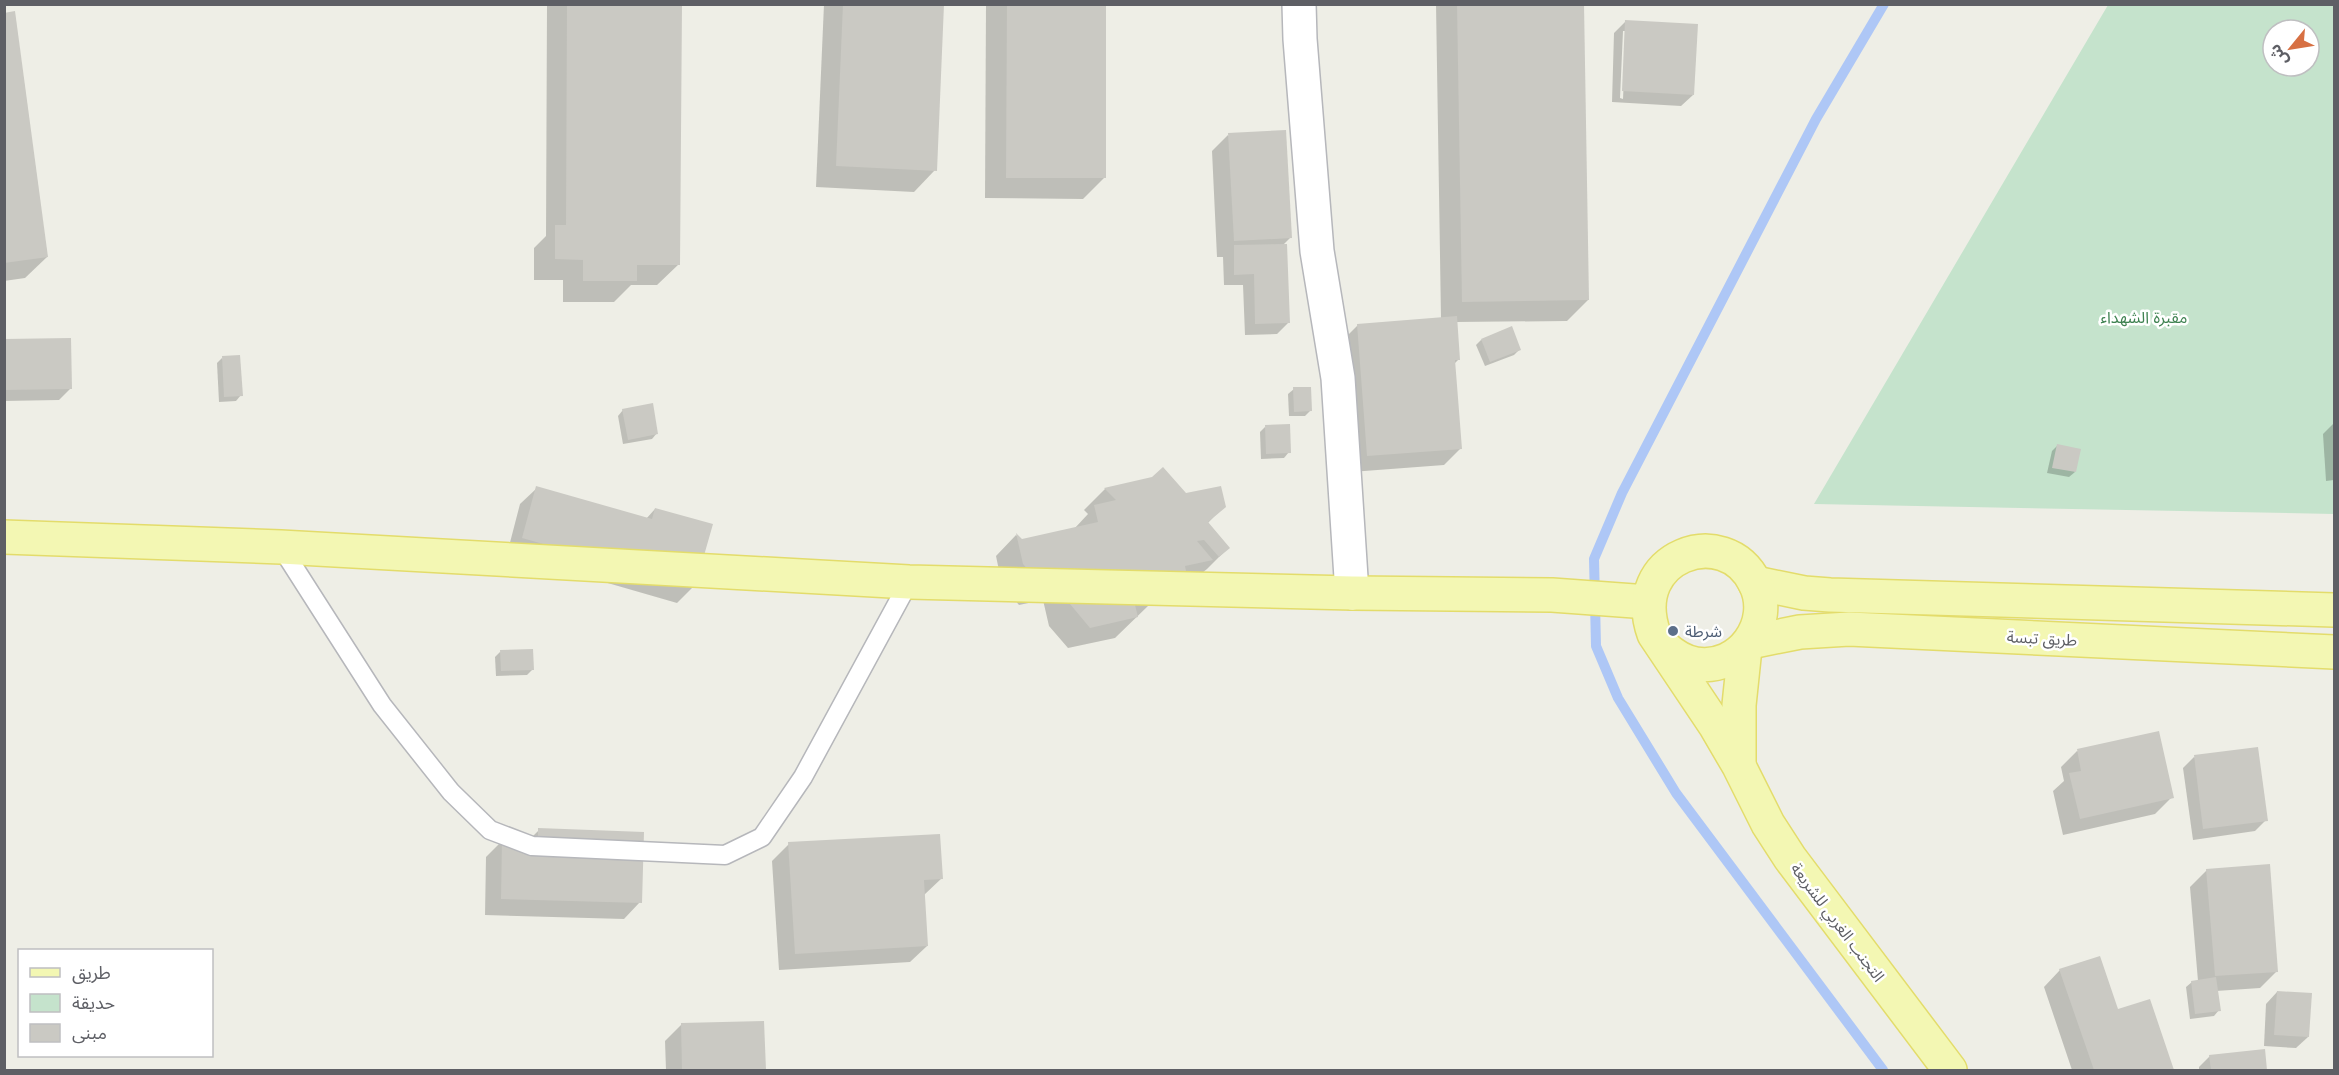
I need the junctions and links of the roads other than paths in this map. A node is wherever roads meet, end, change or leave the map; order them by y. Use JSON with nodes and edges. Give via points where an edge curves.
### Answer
{"nodes":[{"id":1,"x":1299,"y":4,"type":"edge"},
{"id":2,"x":4,"y":537,"type":"edge"},
{"id":3,"x":281,"y":547,"type":"junction"},
{"id":4,"x":909,"y":582,"type":"junction"},
{"id":5,"x":1755,"y":582,"type":"junction"},
{"id":6,"x":1353,"y":593,"type":"junction"},
{"id":7,"x":1648,"y":602,"type":"junction"},
{"id":8,"x":2334,"y":610,"type":"edge"},
{"id":9,"x":1748,"y":645,"type":"junction"},
{"id":10,"x":1664,"y":647,"type":"junction"},
{"id":11,"x":2334,"y":652,"type":"edge"},
{"id":12,"x":1739,"y":766,"type":"junction"},
{"id":13,"x":1950,"y":1071,"type":"edge"}],
"edges":[{"from":1,"to":6,"type":"street","via":[[1317,250],[1338,378]]},
{"from":2,"to":3,"type":"main road"},
{"from":3,"to":4,"type":"main road"},
{"from":3,"to":4,"type":"lane","via":[[382,705],[451,792],[490,830],[532,846],[725,855],[762,837],[803,777]]},
{"from":4,"to":6,"type":"main road"},
{"from":5,"to":7,"type":"main road","via":[[1743,566],[1725,555],[1704,551],[1684,554],[1666,565],[1654,582]]},
{"from":5,"to":8,"type":"main road","via":[[1830,595]]},
{"from":5,"to":9,"type":"main road","via":[[1761,603],[1759,624]]},
{"from":6,"to":7,"type":"main road","via":[[1552,596]]},
{"from":7,"to":10,"type":"main road","via":[[1651,626]]},
{"from":9,"to":10,"type":"main road","via":[[1731,659],[1713,664],[1695,664]]},
{"from":9,"to":11,"type":"main road","name":"طريق تبسة","via":[[1800,632],[1849,629]]},
{"from":9,"to":12,"type":"main road","name":"التجنب الغربي للشريعة","via":[[1738,724]]},
{"from":10,"to":12,"type":"main road","name":"التجنب الغربي للشريعة"},
{"from":12,"to":13,"type":"main road","name":"التجنب الغربي للشريعة","via":[[1790,858]]}]}
